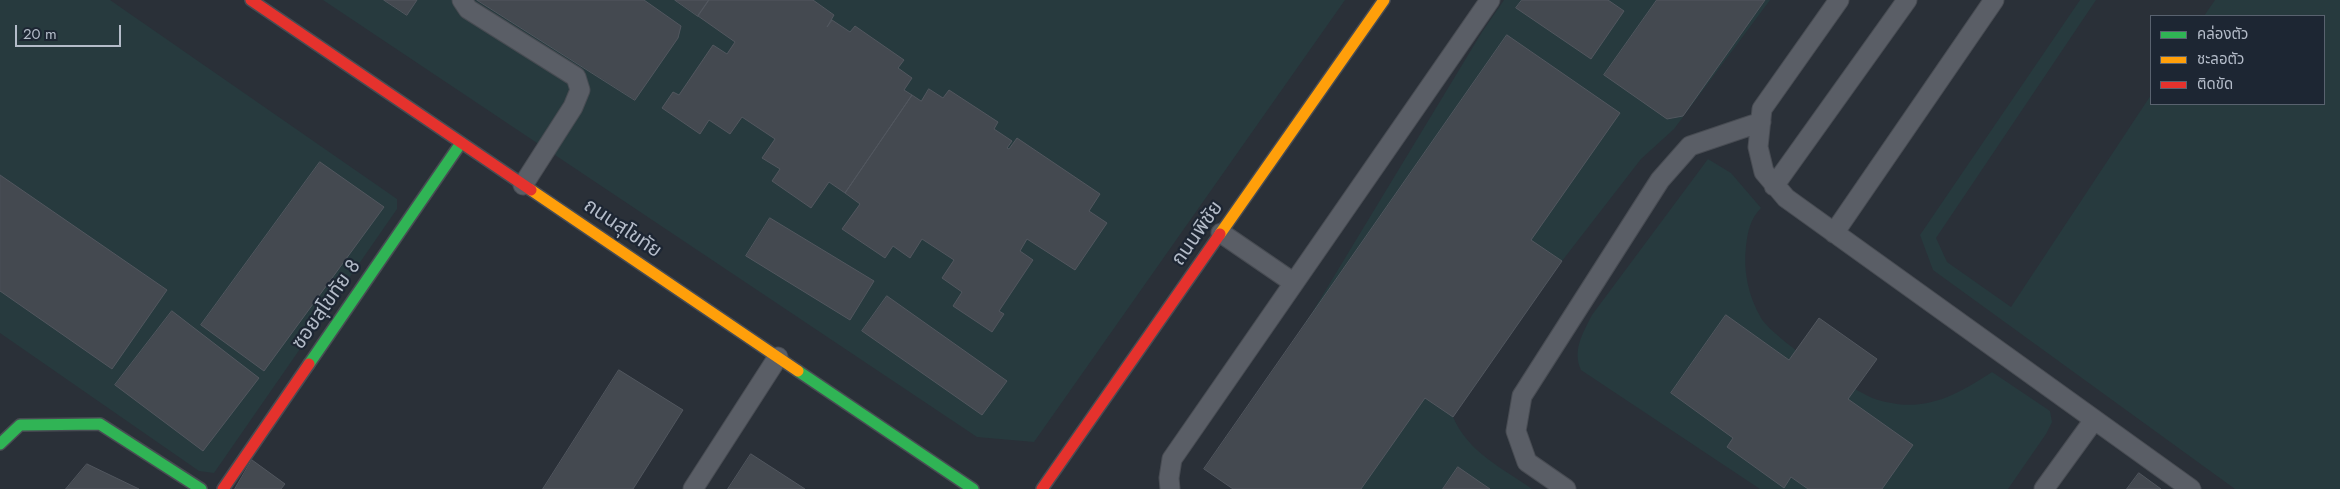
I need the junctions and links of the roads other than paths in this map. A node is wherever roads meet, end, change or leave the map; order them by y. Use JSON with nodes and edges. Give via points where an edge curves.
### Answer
{"nodes":[{"id":1,"x":251,"y":0,"type":"edge"},
{"id":2,"x":462,"y":0,"type":"edge"},
{"id":3,"x":1384,"y":0,"type":"edge"},
{"id":4,"x":1490,"y":0,"type":"edge"},
{"id":5,"x":1839,"y":0,"type":"edge"},
{"id":6,"x":1907,"y":0,"type":"edge"},
{"id":7,"x":1994,"y":0,"type":"edge"},
{"id":8,"x":1761,"y":122,"type":"junction"},
{"id":9,"x":462,"y":143,"type":"junction"},
{"id":10,"x":524,"y":185,"type":"junction"},
{"id":11,"x":1774,"y":186,"type":"junction"},
{"id":12,"x":1221,"y":233,"type":"junction"},
{"id":13,"x":1834,"y":233,"type":"junction"},
{"id":14,"x":1294,"y":283,"type":"junction"},
{"id":15,"x":778,"y":357,"type":"junction"},
{"id":16,"x":2094,"y":420,"type":"junction"},
{"id":17,"x":0,"y":444,"type":"edge"},
{"id":18,"x":201,"y":489,"type":"edge"},
{"id":19,"x":223,"y":489,"type":"edge"},
{"id":20,"x":693,"y":489,"type":"edge"},
{"id":21,"x":973,"y":489,"type":"edge"},
{"id":22,"x":1042,"y":489,"type":"edge"},
{"id":23,"x":1170,"y":489,"type":"edge"},
{"id":24,"x":1566,"y":489,"type":"edge"},
{"id":25,"x":2044,"y":489,"type":"edge"},
{"id":26,"x":2191,"y":489,"type":"edge"}],
"edges":[{"from":1,"to":9,"type":"street","name":"ถนนสุโขทัย"},
{"from":2,"to":10,"type":"lane","via":[[468,9],[576,77],[580,90],[573,107]]},
{"from":3,"to":12,"type":"street","name":"ถนนพิชัย"},
{"from":4,"to":14,"type":"lane"},
{"from":5,"to":8,"type":"lane","via":[[1762,108]]},
{"from":6,"to":11,"type":"lane"},
{"from":7,"to":13,"type":"lane"},
{"from":8,"to":11,"type":"lane","via":[[1758,147],[1764,172]]},
{"from":8,"to":24,"type":"lane","via":[[1690,146],[1660,180],[1522,396],[1516,431],[1527,462]]},
{"from":9,"to":10,"type":"street","name":"ถนนสุโขทัย"},
{"from":9,"to":19,"type":"street","name":"ซอยสุโขทัย 8"},
{"from":10,"to":15,"type":"street","name":"ถนนสุโขทัย"},
{"from":11,"to":13,"type":"lane","via":[[1780,194]]},
{"from":12,"to":14,"type":"lane"},
{"from":12,"to":22,"type":"street","name":"ถนนพิชัย"},
{"from":13,"to":16,"type":"lane"},
{"from":14,"to":23,"type":"lane","via":[[1172,459]]},
{"from":15,"to":20,"type":"lane"},
{"from":15,"to":21,"type":"street","name":"ถนนสุโขทัย"},
{"from":16,"to":25,"type":"lane"},
{"from":16,"to":26,"type":"lane"},
{"from":17,"to":18,"type":"street","via":[[20,425],[100,424]]}]}
